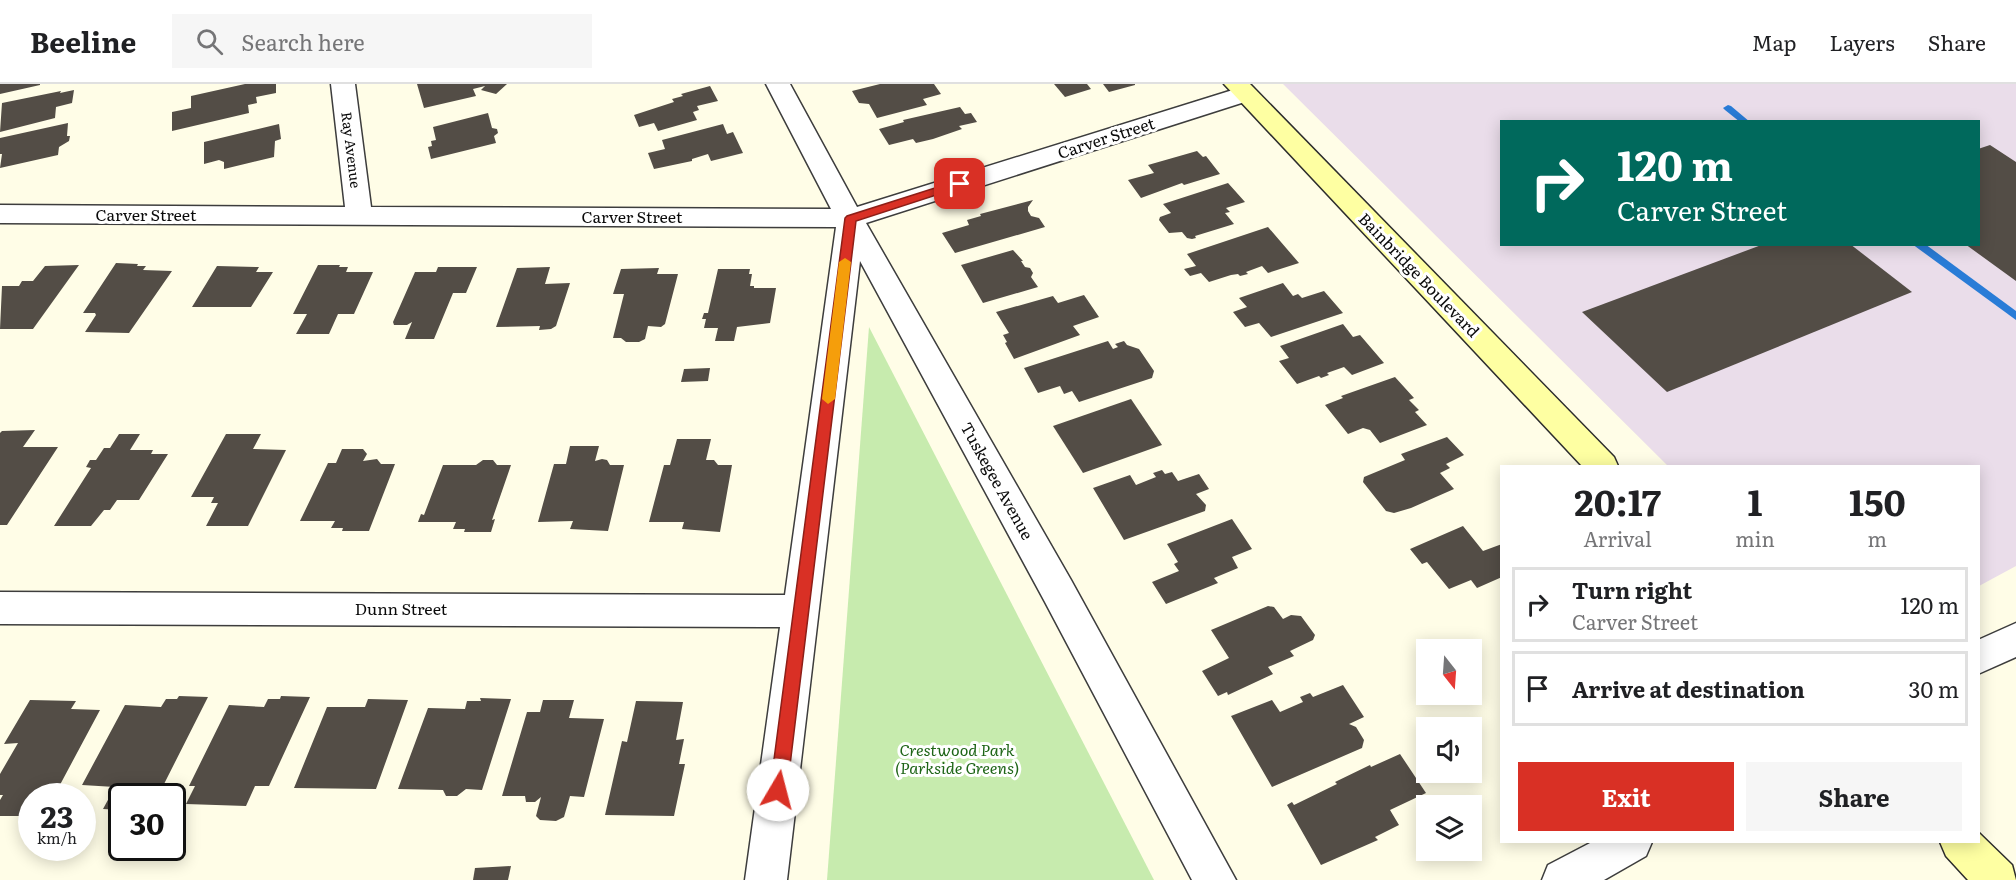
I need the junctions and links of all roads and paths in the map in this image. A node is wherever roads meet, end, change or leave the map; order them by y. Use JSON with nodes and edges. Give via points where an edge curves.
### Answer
{"nodes":[{"id":1,"x":343,"y":84,"type":"edge"},
{"id":2,"x":778,"y":84,"type":"edge"},
{"id":3,"x":1241,"y":89,"type":"edge"},
{"id":4,"x":0,"y":214,"type":"edge"},
{"id":5,"x":359,"y":215,"type":"junction"},
{"id":6,"x":851,"y":218,"type":"junction"},
{"id":7,"x":1601,"y":465,"type":"edge"},
{"id":8,"x":0,"y":608,"type":"edge"},
{"id":9,"x":802,"y":611,"type":"junction"},
{"id":10,"x":2016,"y":639,"type":"edge"},
{"id":11,"x":1980,"y":657,"type":"edge"},
{"id":12,"x":1630,"y":843,"type":"edge"},
{"id":13,"x":1961,"y":843,"type":"edge"},
{"id":14,"x":766,"y":880,"type":"edge"},
{"id":15,"x":1215,"y":880,"type":"edge"},
{"id":16,"x":1563,"y":880,"type":"edge"},
{"id":17,"x":1997,"y":880,"type":"edge"}],
"edges":[{"from":1,"to":5,"type":"street","name":"Ray Avenue"},
{"from":2,"to":6,"type":"street","name":"Tuskegee Avenue"},
{"from":3,"to":6,"type":"street","name":"Carver Street"},
{"from":3,"to":7,"type":"main road","name":"Bainbridge Boulevard"},
{"from":4,"to":5,"type":"street","name":"Carver Street"},
{"from":5,"to":6,"type":"street","name":"Carver Street"},
{"from":6,"to":9,"type":"street"},
{"from":6,"to":15,"type":"street","name":"Tuskegee Avenue"},
{"from":8,"to":9,"type":"street","name":"Dunn Street"},
{"from":9,"to":14,"type":"street"},
{"from":10,"to":11,"type":"street"},
{"from":12,"to":16,"type":"street"},
{"from":13,"to":17,"type":"main road"}]}
